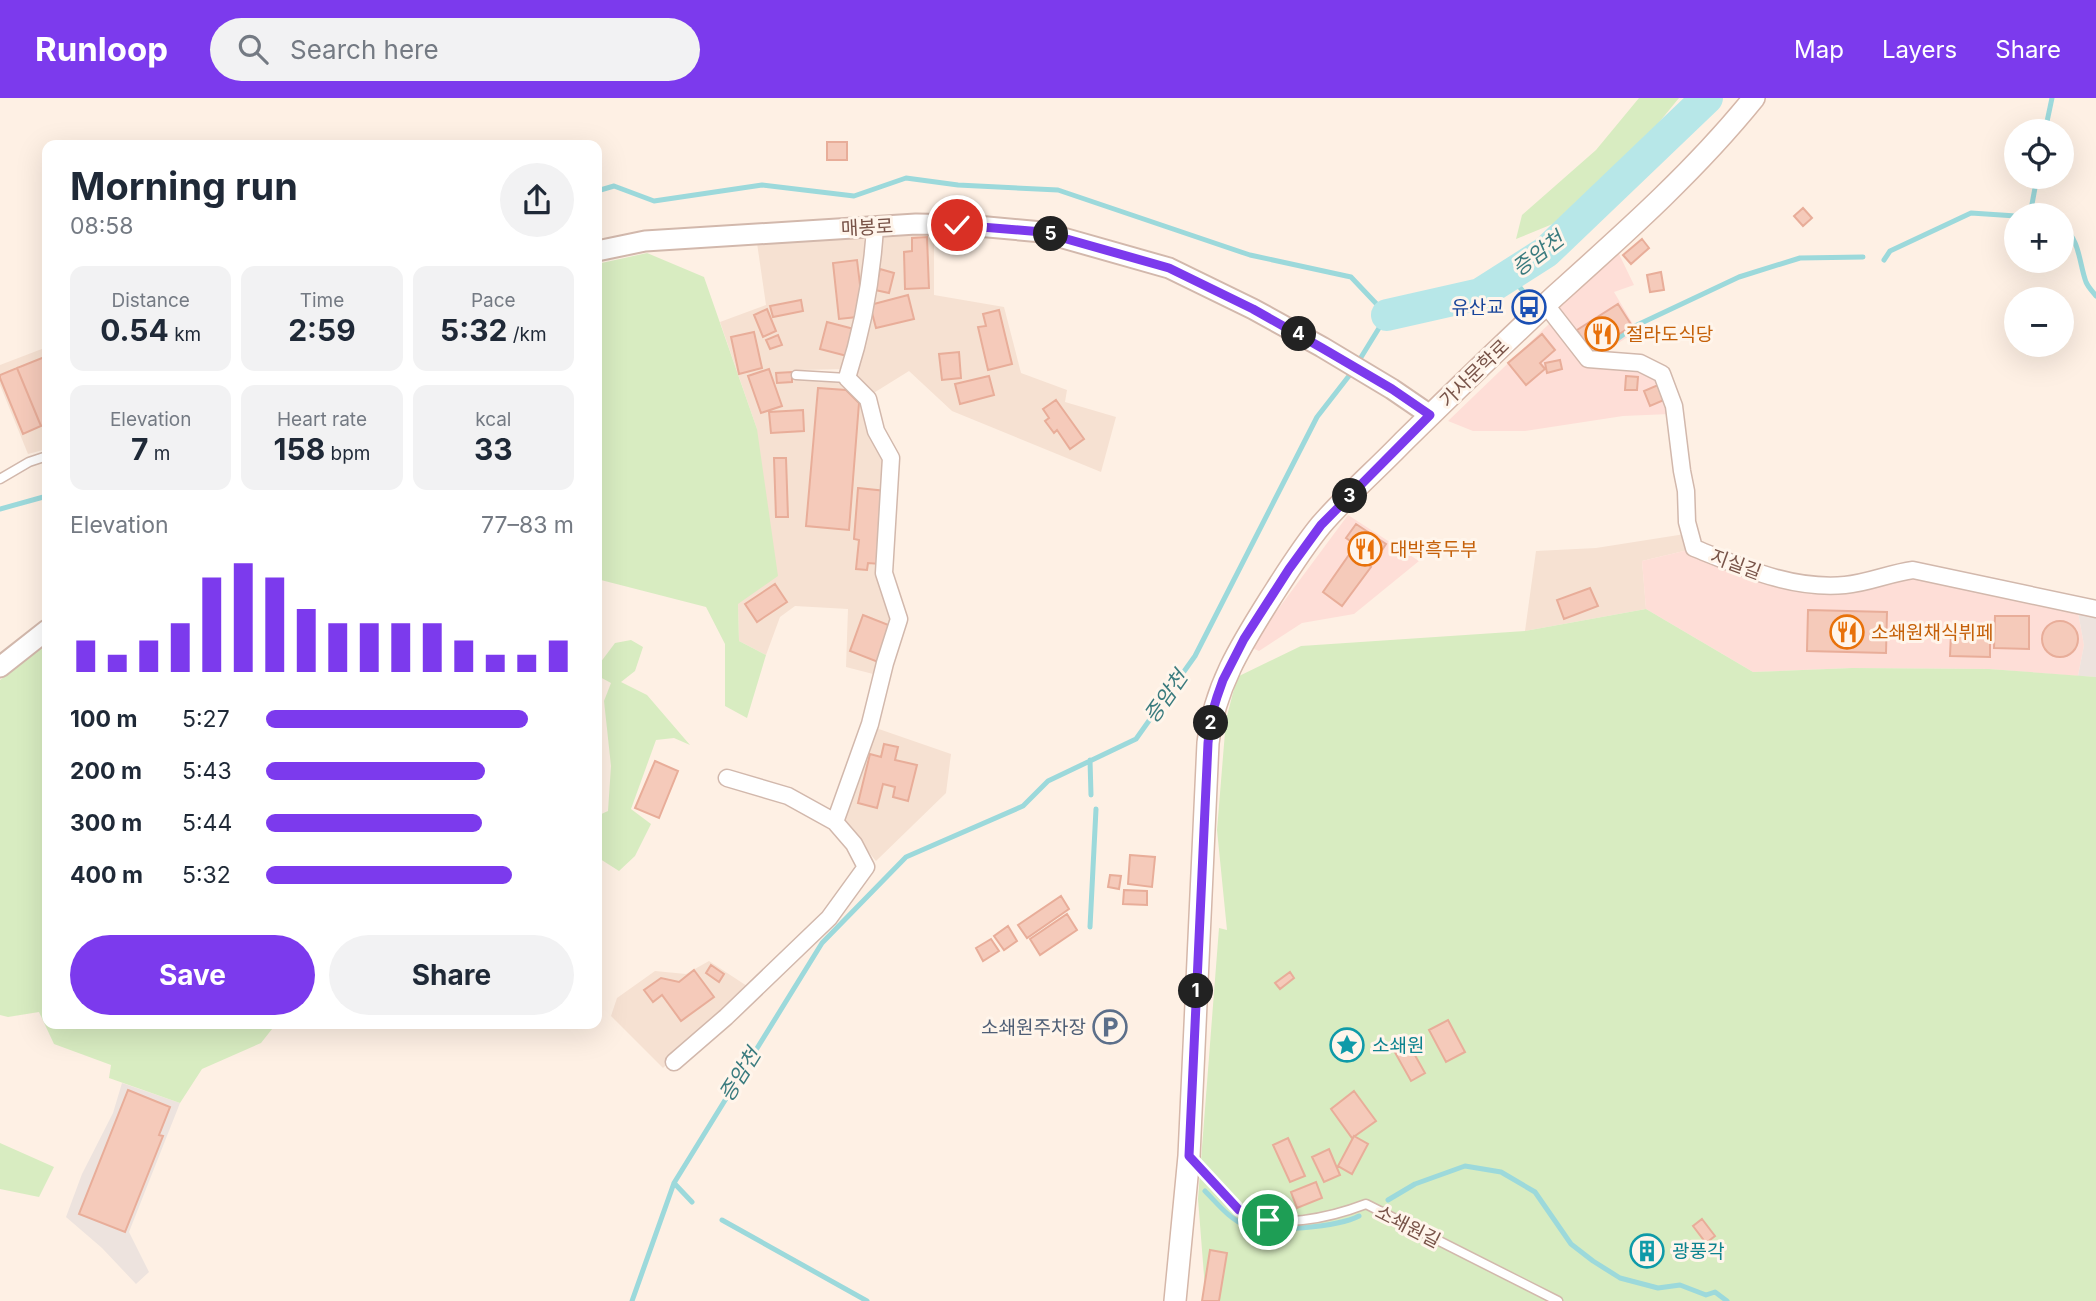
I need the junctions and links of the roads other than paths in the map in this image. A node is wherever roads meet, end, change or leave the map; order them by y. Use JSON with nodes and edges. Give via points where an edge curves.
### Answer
{"nodes":[{"id":1,"x":1754,"y":98,"type":"edge"},
{"id":2,"x":874,"y":226,"type":"junction"},
{"id":3,"x":602,"y":250,"type":"edge"},
{"id":4,"x":1546,"y":305,"type":"junction"},
{"id":5,"x":796,"y":375,"type":"dead end"},
{"id":6,"x":847,"y":378,"type":"junction"},
{"id":7,"x":1430,"y":415,"type":"junction"},
{"id":8,"x":42,"y":458,"type":"edge"},
{"id":9,"x":0,"y":479,"type":"edge"},
{"id":10,"x":2096,"y":609,"type":"edge"},
{"id":11,"x":42,"y":634,"type":"edge"},
{"id":12,"x":0,"y":667,"type":"edge"},
{"id":13,"x":727,"y":778,"type":"dead end"},
{"id":14,"x":835,"y":822,"type":"junction"},
{"id":15,"x":674,"y":1062,"type":"dead end"},
{"id":16,"x":1189,"y":1156,"type":"junction"},
{"id":17,"x":1175,"y":1301,"type":"edge"},
{"id":18,"x":1558,"y":1301,"type":"edge"}],
"edges":[{"from":1,"to":4,"type":"main road","name":"가사문학로","via":[[1719,142]]},
{"from":2,"to":3,"type":"street","name":"매봉로","via":[[645,241]]},
{"from":2,"to":6,"type":"street","via":[[873,271]]},
{"from":2,"to":7,"type":"street","name":"매봉로","via":[[966,225],[1042,232],[1169,268],[1253,309]]},
{"from":4,"to":7,"type":"main road","name":"가사문학로"},
{"from":4,"to":10,"type":"street","name":"지실길","via":[[1588,359],[1640,363],[1662,374],[1675,405],[1686,522],[1694,548],[1764,576],[1822,586],[1913,570]]},
{"from":5,"to":6,"type":"lane"},
{"from":6,"to":14,"type":"street","via":[[868,399],[876,431],[891,458],[884,573],[899,619],[870,724]]},
{"from":7,"to":16,"type":"main road","name":"가사문학로","via":[[1321,525],[1244,639],[1217,697],[1208,743]]},
{"from":8,"to":9,"type":"lane"},
{"from":11,"to":12,"type":"street"},
{"from":13,"to":14,"type":"street","via":[[788,796]]},
{"from":14,"to":15,"type":"street","via":[[866,867],[829,918]]},
{"from":16,"to":17,"type":"main road","name":"가사문학로"},
{"from":16,"to":18,"type":"lane","name":"소쇄원길","via":[[1239,1210],[1268,1220],[1297,1220],[1338,1215],[1366,1204]]}]}
